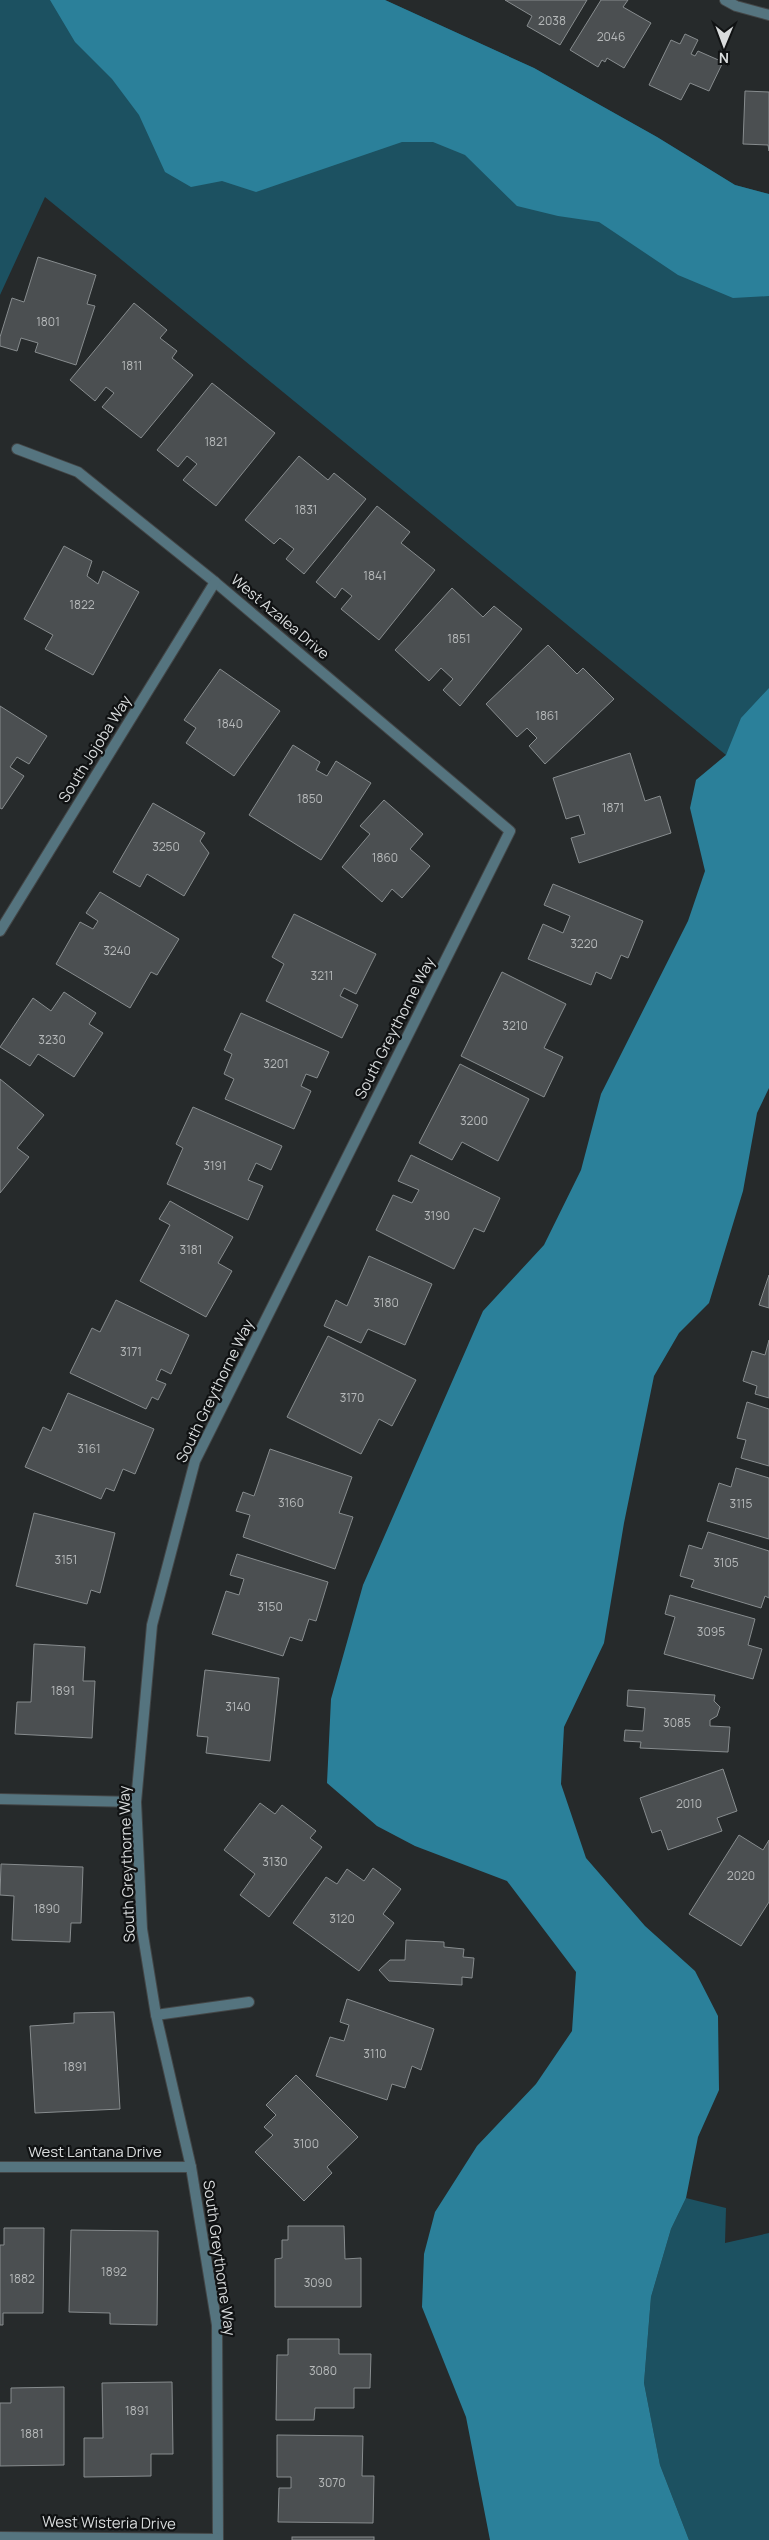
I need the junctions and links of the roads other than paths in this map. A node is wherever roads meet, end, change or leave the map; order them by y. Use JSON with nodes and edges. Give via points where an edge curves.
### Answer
{"nodes":[{"id":1,"x":725,"y":0,"type":"edge"},
{"id":2,"x":769,"y":15,"type":"edge"},
{"id":3,"x":16,"y":448,"type":"dead end"},
{"id":4,"x":215,"y":582,"type":"junction"},
{"id":5,"x":510,"y":831,"type":"joint"},
{"id":6,"x":0,"y":931,"type":"edge"},
{"id":7,"x":0,"y":1799,"type":"edge"},
{"id":8,"x":136,"y":1802,"type":"junction"},
{"id":9,"x":249,"y":2002,"type":"dead end"},
{"id":10,"x":156,"y":2015,"type":"junction"},
{"id":11,"x":0,"y":2167,"type":"edge"},
{"id":12,"x":191,"y":2167,"type":"junction"},
{"id":13,"x":0,"y":2537,"type":"edge"},
{"id":14,"x":218,"y":2540,"type":"edge"}],
"edges":[{"from":1,"to":2,"type":"street"},
{"from":3,"to":4,"type":"street","name":"West Azalea Drive","via":[[78,472]]},
{"from":4,"to":5,"type":"street","name":"West Azalea Drive"},
{"from":4,"to":6,"type":"street","name":"South Jojoba Way"},
{"from":5,"to":8,"type":"street","name":"South Greythorne Way","via":[[196,1461],[152,1625]]},
{"from":7,"to":8,"type":"street"},
{"from":8,"to":10,"type":"street","name":"South Greythorne Way","via":[[142,1929]]},
{"from":9,"to":10,"type":"street"},
{"from":10,"to":12,"type":"street","name":"South Greythorne Way"},
{"from":11,"to":12,"type":"street","name":"West Lantana Drive"},
{"from":12,"to":14,"type":"street","name":"South Greythorne Way","via":[[217,2325]]},
{"from":13,"to":14,"type":"street","name":"West Wisteria Drive"}]}
